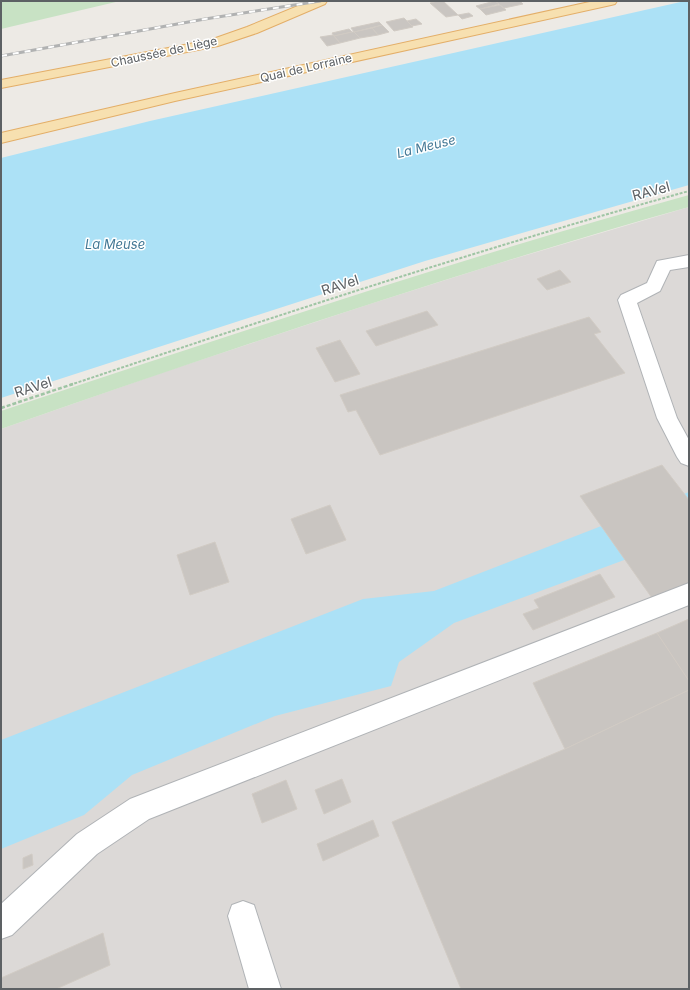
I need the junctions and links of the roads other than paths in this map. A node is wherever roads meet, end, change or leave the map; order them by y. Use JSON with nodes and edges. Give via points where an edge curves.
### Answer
{"nodes":[{"id":1,"x":321,"y":1,"type":"edge"},
{"id":2,"x":612,"y":1,"type":"edge"},
{"id":3,"x":1,"y":84,"type":"edge"},
{"id":4,"x":1,"y":138,"type":"edge"},
{"id":5,"x":689,"y":261,"type":"edge"},
{"id":6,"x":689,"y":456,"type":"edge"},
{"id":7,"x":689,"y":594,"type":"edge"},
{"id":8,"x":243,"y":916,"type":"dead end"},
{"id":9,"x":1,"y":924,"type":"edge"},
{"id":10,"x":265,"y":989,"type":"edge"}],
"edges":[{"from":1,"to":3,"type":"main road","name":"Chaussée de Liège","via":[[252,30],[213,43]]},
{"from":2,"to":4,"type":"main road","name":"Quai de Lorraine","via":[[183,95]]},
{"from":5,"to":6,"type":"lane","via":[[664,265],[654,287],[627,300],[667,418]]},
{"from":7,"to":9,"type":"lane","via":[[140,809],[87,844]]},
{"from":8,"to":10,"type":"lane"}]}
